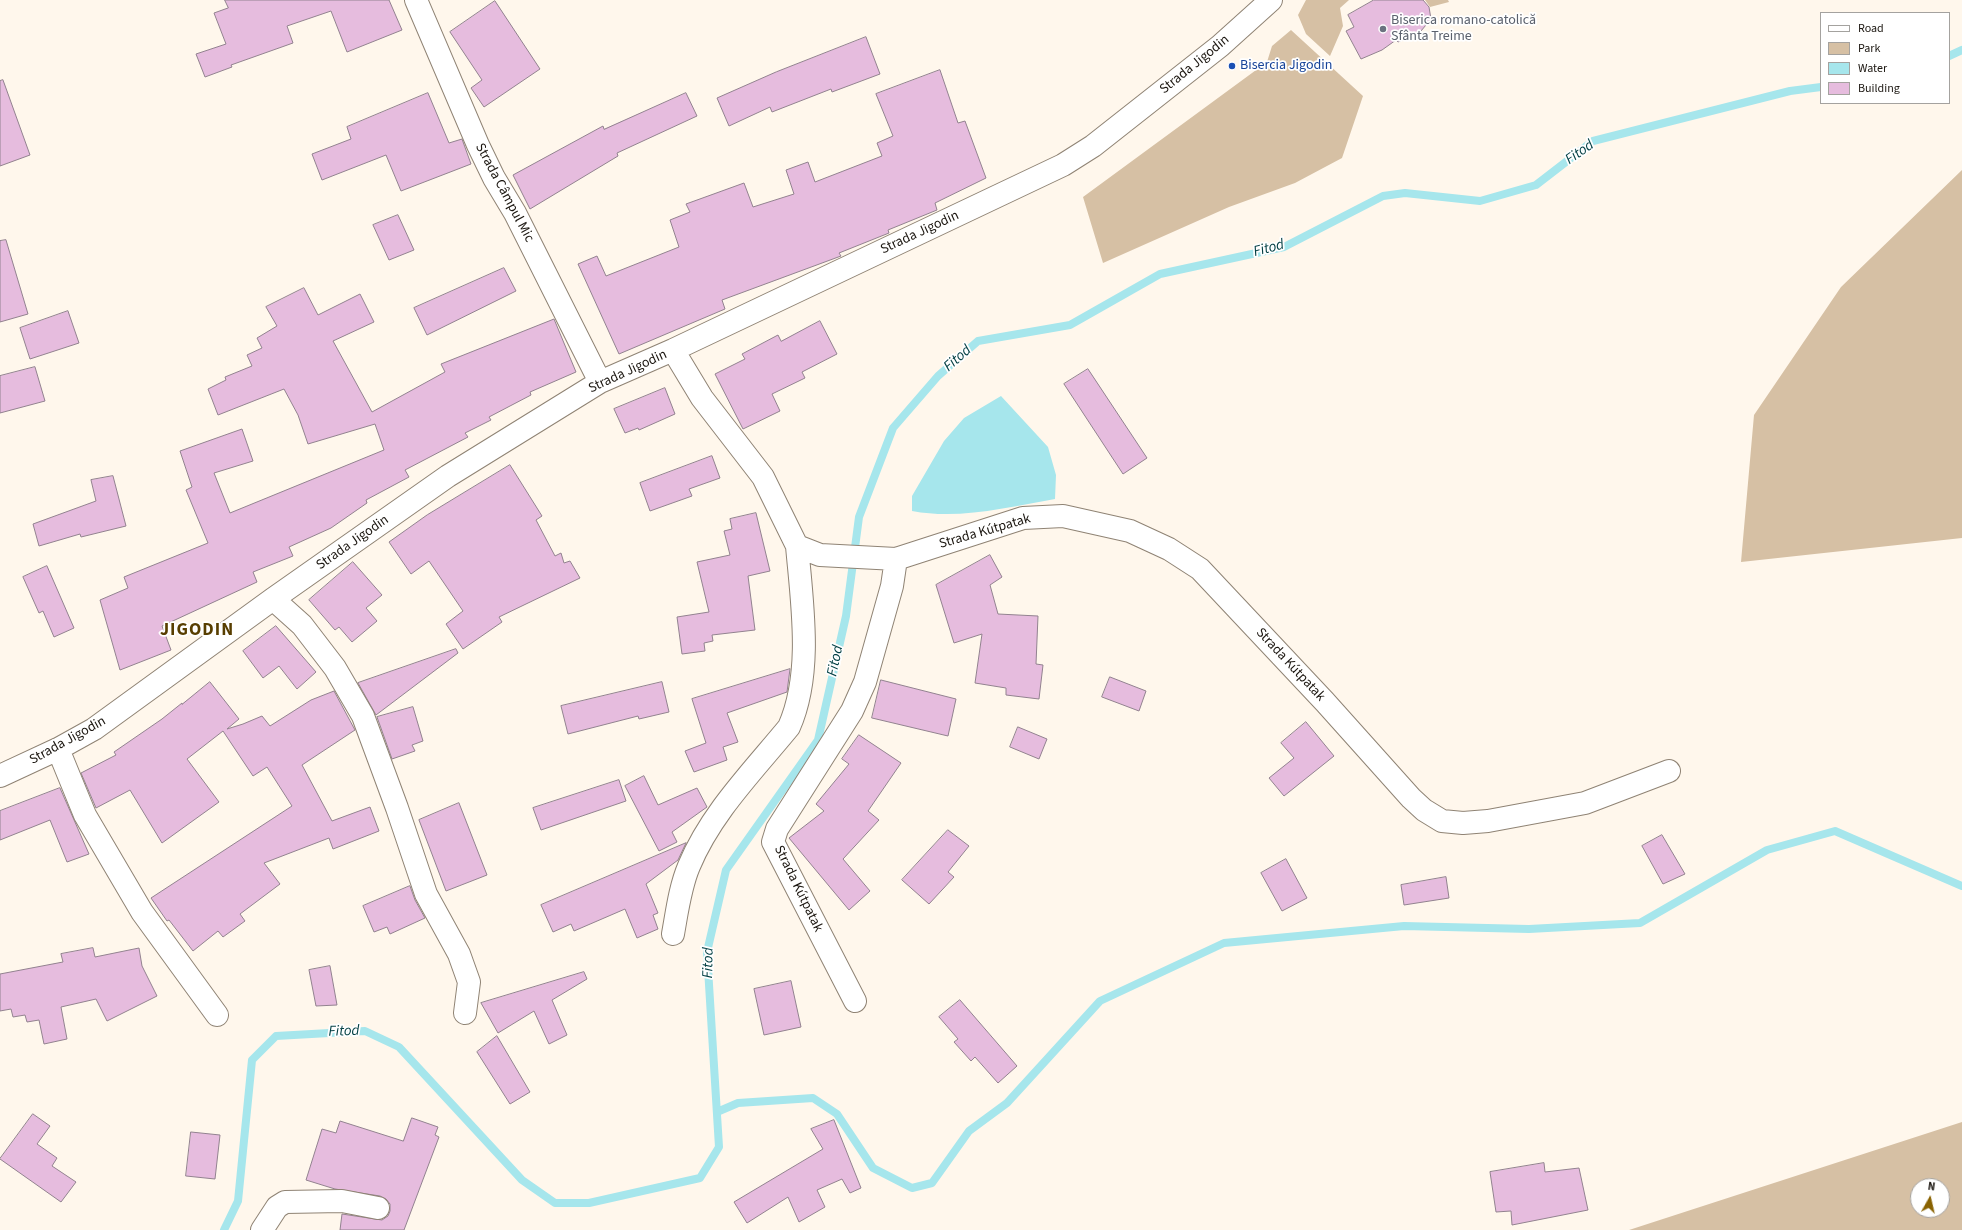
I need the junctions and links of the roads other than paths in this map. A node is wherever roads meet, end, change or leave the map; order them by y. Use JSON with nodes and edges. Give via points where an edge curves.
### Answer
{"nodes":[{"id":1,"x":416,"y":0,"type":"edge"},
{"id":2,"x":1272,"y":0,"type":"edge"},
{"id":3,"x":673,"y":350,"type":"junction"},
{"id":4,"x":600,"y":382,"type":"junction"},
{"id":5,"x":797,"y":546,"type":"junction"},
{"id":6,"x":889,"y":559,"type":"junction"},
{"id":7,"x":273,"y":599,"type":"junction"},
{"id":8,"x":58,"y":749,"type":"junction"},
{"id":9,"x":1669,"y":771,"type":"dead end"},
{"id":10,"x":0,"y":776,"type":"edge"},
{"id":11,"x":673,"y":934,"type":"dead end"},
{"id":12,"x":855,"y":1001,"type":"dead end"},
{"id":13,"x":465,"y":1013,"type":"dead end"},
{"id":14,"x":216,"y":1015,"type":"dead end"},
{"id":15,"x":378,"y":1208,"type":"dead end"},
{"id":16,"x":262,"y":1230,"type":"edge"}],
"edges":[{"from":1,"to":4,"type":"street","name":"Strada Câmpul Mic","via":[[484,158],[515,213]]},
{"from":2,"to":3,"type":"street","name":"Strada Jigodin","via":[[1220,46],[1093,146],[1063,165]]},
{"from":3,"to":4,"type":"street","name":"Strada Jigodin"},
{"from":3,"to":5,"type":"street","via":[[702,398],[763,477]]},
{"from":4,"to":7,"type":"street","name":"Strada Jigodin","via":[[448,476]]},
{"from":5,"to":6,"type":"street","name":"Strada Kútpatak","via":[[820,555]]},
{"from":5,"to":11,"type":"street","via":[[802,604],[803,663],[796,712],[789,727],[724,805],[707,830],[689,867]]},
{"from":6,"to":9,"type":"street","name":"Strada Kútpatak","via":[[1023,518],[1063,516],[1130,531],[1169,549],[1200,569],[1411,798],[1442,821],[1488,821],[1585,803]]},
{"from":6,"to":12,"type":"street","name":"Strada Kútpatak","via":[[890,594],[865,682],[852,711],[777,828],[773,842]]},
{"from":7,"to":8,"type":"street","name":"Strada Jigodin","via":[[94,729]]},
{"from":7,"to":13,"type":"street","via":[[302,625],[335,668],[363,716],[426,894],[459,954],[469,982]]},
{"from":8,"to":10,"type":"street","name":"Strada Jigodin"},
{"from":8,"to":14,"type":"street","via":[[85,816],[142,912]]},
{"from":15,"to":16,"type":"street","via":[[342,1200],[284,1202],[277,1207]]}]}
